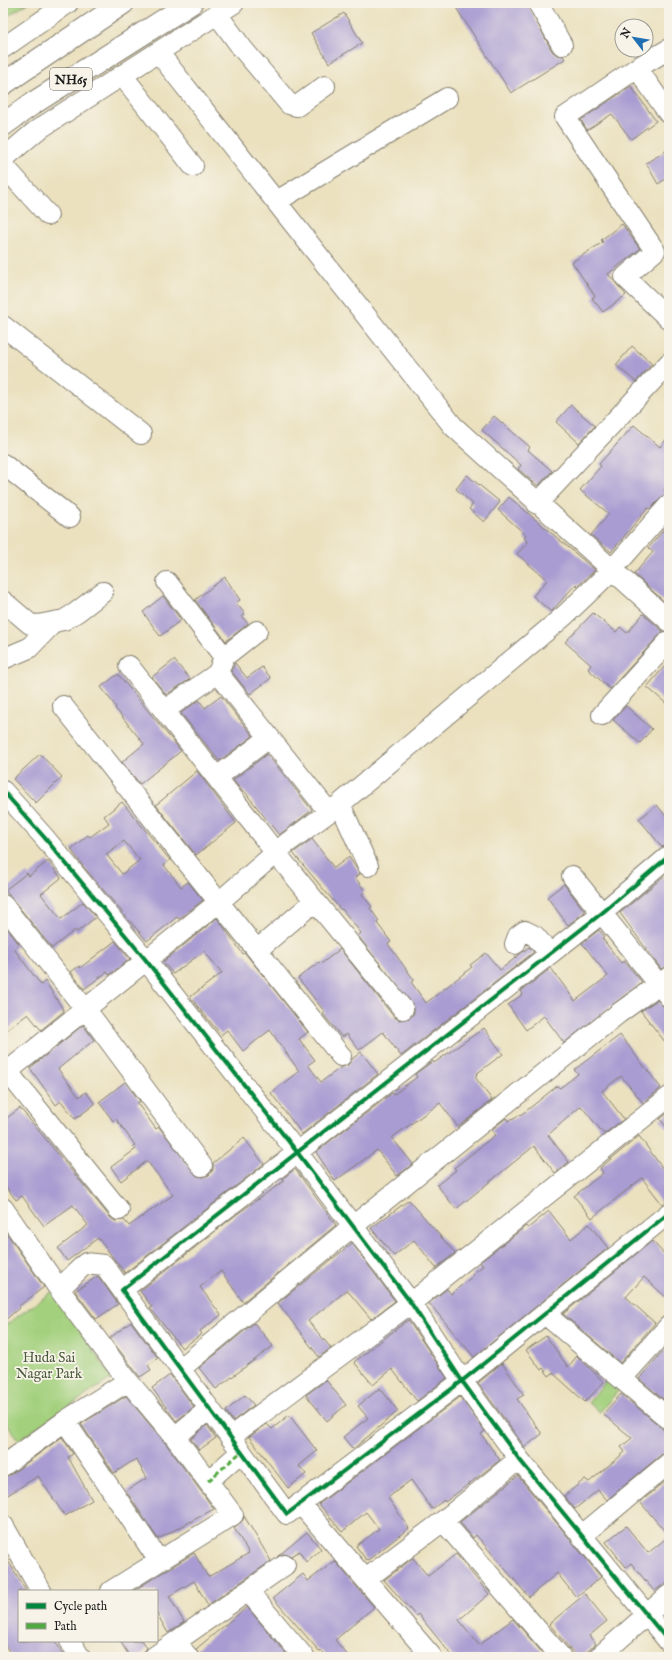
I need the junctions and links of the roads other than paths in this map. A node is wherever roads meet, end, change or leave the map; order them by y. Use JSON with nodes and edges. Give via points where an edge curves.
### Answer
{"nodes":[{"id":1,"x":68,"y":3,"type":"edge"},
{"id":2,"x":123,"y":3,"type":"edge"},
{"id":3,"x":191,"y":3,"type":"edge"},
{"id":4,"x":234,"y":3,"type":"edge"},
{"id":5,"x":538,"y":3,"type":"edge"},
{"id":6,"x":218,"y":14,"type":"junction"},
{"id":7,"x":562,"y":46,"type":"dead end"},
{"id":8,"x":3,"y":48,"type":"edge"},
{"id":9,"x":669,"y":49,"type":"edge"},
{"id":10,"x":158,"y":52,"type":"junction"},
{"id":11,"x":637,"y":68,"type":"junction"},
{"id":12,"x":122,"y":75,"type":"junction"},
{"id":13,"x":3,"y":84,"type":"edge"},
{"id":14,"x":325,"y":86,"type":"dead end"},
{"id":15,"x":447,"y":98,"type":"dead end"},
{"id":16,"x":669,"y":114,"type":"edge"},
{"id":17,"x":3,"y":125,"type":"edge"},
{"id":18,"x":3,"y":159,"type":"edge"},
{"id":19,"x":3,"y":165,"type":"edge"},
{"id":20,"x":193,"y":166,"type":"dead end"},
{"id":21,"x":277,"y":202,"type":"junction"},
{"id":22,"x":48,"y":215,"type":"dead end"},
{"id":23,"x":669,"y":319,"type":"edge"},
{"id":24,"x":3,"y":326,"type":"edge"},
{"id":25,"x":669,"y":363,"type":"edge"},
{"id":26,"x":141,"y":434,"type":"dead end"},
{"id":27,"x":3,"y":464,"type":"edge"},
{"id":28,"x":537,"y":504,"type":"junction"},
{"id":29,"x":669,"y":505,"type":"edge"},
{"id":30,"x":70,"y":517,"type":"dead end"},
{"id":31,"x":611,"y":571,"type":"junction"},
{"id":32,"x":167,"y":582,"type":"dead end"},
{"id":33,"x":103,"y":592,"type":"dead end"},
{"id":34,"x":3,"y":601,"type":"edge"},
{"id":35,"x":54,"y":622,"type":"junction"},
{"id":36,"x":669,"y":622,"type":"edge"},
{"id":37,"x":257,"y":632,"type":"dead end"},
{"id":38,"x":669,"y":641,"type":"edge"},
{"id":39,"x":3,"y":659,"type":"edge"},
{"id":40,"x":221,"y":665,"type":"junction"},
{"id":41,"x":129,"y":666,"type":"dead end"},
{"id":42,"x":63,"y":706,"type":"dead end"},
{"id":43,"x":165,"y":710,"type":"junction"},
{"id":44,"x":602,"y":715,"type":"dead end"},
{"id":45,"x":269,"y":738,"type":"junction"},
{"id":46,"x":217,"y":777,"type":"junction"},
{"id":47,"x":6,"y":803,"type":"edge"},
{"id":48,"x":334,"y":807,"type":"junction"},
{"id":49,"x":275,"y":852,"type":"junction"},
{"id":50,"x":669,"y":856,"type":"edge"},
{"id":51,"x":368,"y":866,"type":"dead end"},
{"id":52,"x":572,"y":876,"type":"dead end"},
{"id":53,"x":315,"y":901,"type":"junction"},
{"id":54,"x":219,"y":902,"type":"junction"},
{"id":55,"x":3,"y":905,"type":"edge"},
{"id":56,"x":602,"y":913,"type":"junction"},
{"id":57,"x":515,"y":944,"type":"dead end"},
{"id":58,"x":258,"y":950,"type":"junction"},
{"id":59,"x":550,"y":954,"type":"junction"},
{"id":60,"x":145,"y":959,"type":"junction"},
{"id":61,"x":666,"y":986,"type":"edge"},
{"id":62,"x":403,"y":1009,"type":"dead end"},
{"id":63,"x":84,"y":1010,"type":"junction"},
{"id":64,"x":341,"y":1056,"type":"dead end"},
{"id":65,"x":4,"y":1071,"type":"edge"},
{"id":66,"x":669,"y":1097,"type":"edge"},
{"id":67,"x":297,"y":1152,"type":"junction"},
{"id":68,"x":202,"y":1166,"type":"dead end"},
{"id":69,"x":3,"y":1208,"type":"edge"},
{"id":70,"x":118,"y":1210,"type":"dead end"},
{"id":71,"x":669,"y":1213,"type":"edge"},
{"id":72,"x":353,"y":1226,"type":"junction"},
{"id":73,"x":59,"y":1289,"type":"junction"},
{"id":74,"x":122,"y":1290,"type":"junction"},
{"id":75,"x":411,"y":1303,"type":"junction"},
{"id":76,"x":546,"y":1314,"type":"junction"},
{"id":77,"x":669,"y":1326,"type":"edge"},
{"id":78,"x":180,"y":1369,"type":"junction"},
{"id":79,"x":622,"y":1378,"type":"junction"},
{"id":80,"x":128,"y":1381,"type":"junction"},
{"id":81,"x":462,"y":1381,"type":"junction"},
{"id":82,"x":209,"y":1409,"type":"junction"},
{"id":83,"x":669,"y":1419,"type":"edge"},
{"id":84,"x":65,"y":1421,"type":"junction"},
{"id":85,"x":175,"y":1438,"type":"junction"},
{"id":86,"x":235,"y":1444,"type":"junction"},
{"id":87,"x":519,"y":1459,"type":"junction"},
{"id":88,"x":669,"y":1463,"type":"edge"},
{"id":89,"x":3,"y":1466,"type":"edge"},
{"id":90,"x":208,"y":1481,"type":"junction"},
{"id":91,"x":300,"y":1503,"type":"junction"},
{"id":92,"x":443,"y":1521,"type":"junction"},
{"id":93,"x":5,"y":1534,"type":"edge"},
{"id":94,"x":581,"y":1536,"type":"junction"},
{"id":95,"x":159,"y":1561,"type":"junction"},
{"id":96,"x":284,"y":1566,"type":"dead end"},
{"id":97,"x":366,"y":1578,"type":"junction"},
{"id":98,"x":40,"y":1590,"type":"edge"},
{"id":99,"x":113,"y":1590,"type":"edge"},
{"id":100,"x":248,"y":1591,"type":"junction"},
{"id":101,"x":669,"y":1595,"type":"edge"},
{"id":102,"x":646,"y":1615,"type":"junction"},
{"id":103,"x":71,"y":1642,"type":"edge"},
{"id":104,"x":669,"y":1642,"type":"edge"},
{"id":105,"x":182,"y":1650,"type":"edge"},
{"id":106,"x":80,"y":1657,"type":"edge"},
{"id":107,"x":154,"y":1657,"type":"edge"},
{"id":108,"x":304,"y":1657,"type":"edge"},
{"id":109,"x":432,"y":1657,"type":"edge"},
{"id":110,"x":561,"y":1657,"type":"edge"},
{"id":111,"x":599,"y":1657,"type":"edge"}],
"edges":[{"from":1,"to":8,"type":"street"},
{"from":2,"to":13,"type":"highway","number":"NH65"},
{"from":3,"to":17,"type":"highway","number":"NH65"},
{"from":4,"to":6,"type":"street"},
{"from":5,"to":7,"type":"street"},
{"from":6,"to":10,"type":"street"},
{"from":6,"to":14,"type":"street","via":[[242,48],[289,104],[297,106]]},
{"from":9,"to":11,"type":"street"},
{"from":10,"to":12,"type":"street"},
{"from":10,"to":21,"type":"street"},
{"from":11,"to":16,"type":"street"},
{"from":11,"to":23,"type":"street","via":[[565,117],[655,250],[625,277]]},
{"from":12,"to":18,"type":"street","via":[[36,131]]},
{"from":12,"to":20,"type":"street"},
{"from":15,"to":21,"type":"street"},
{"from":19,"to":22,"type":"street"},
{"from":21,"to":28,"type":"street","via":[[453,426]]},
{"from":24,"to":26,"type":"street"},
{"from":25,"to":28,"type":"street"},
{"from":27,"to":30,"type":"street"},
{"from":28,"to":31,"type":"street"},
{"from":29,"to":31,"type":"street"},
{"from":31,"to":36,"type":"street"},
{"from":31,"to":48,"type":"street","via":[[564,616]]},
{"from":32,"to":40,"type":"street"},
{"from":33,"to":35,"type":"street","via":[[64,620]]},
{"from":34,"to":35,"type":"street","via":[[30,624]]},
{"from":35,"to":39,"type":"street","via":[[29,648]]},
{"from":37,"to":40,"type":"street"},
{"from":38,"to":44,"type":"street"},
{"from":40,"to":43,"type":"street"},
{"from":40,"to":45,"type":"street"},
{"from":41,"to":43,"type":"street"},
{"from":42,"to":54,"type":"street"},
{"from":43,"to":46,"type":"street"},
{"from":45,"to":46,"type":"street"},
{"from":45,"to":48,"type":"street"},
{"from":46,"to":49,"type":"street"},
{"from":47,"to":60,"type":"street","via":[[44,837]]},
{"from":48,"to":49,"type":"street"},
{"from":48,"to":51,"type":"street"},
{"from":49,"to":53,"type":"street"},
{"from":49,"to":54,"type":"street"},
{"from":50,"to":56,"type":"street"},
{"from":52,"to":56,"type":"street"},
{"from":53,"to":58,"type":"street"},
{"from":53,"to":62,"type":"street"},
{"from":54,"to":58,"type":"street"},
{"from":54,"to":60,"type":"street"},
{"from":55,"to":63,"type":"street"},
{"from":56,"to":59,"type":"street"},
{"from":56,"to":61,"type":"street"},
{"from":57,"to":59,"type":"street","via":[[518,936],[525,931],[535,936]]},
{"from":58,"to":64,"type":"street"},
{"from":59,"to":67,"type":"street"},
{"from":60,"to":63,"type":"street"},
{"from":60,"to":67,"type":"street"},
{"from":61,"to":72,"type":"street","via":[[619,1013]]},
{"from":63,"to":65,"type":"street"},
{"from":63,"to":68,"type":"street"},
{"from":65,"to":70,"type":"street"},
{"from":66,"to":75,"type":"street"},
{"from":67,"to":72,"type":"street"},
{"from":67,"to":74,"type":"street"},
{"from":69,"to":73,"type":"street"},
{"from":71,"to":76,"type":"street"},
{"from":72,"to":75,"type":"street"},
{"from":72,"to":78,"type":"street"},
{"from":73,"to":74,"type":"street","via":[[86,1263],[104,1265]]},
{"from":73,"to":80,"type":"street"},
{"from":74,"to":78,"type":"street"},
{"from":75,"to":81,"type":"street"},
{"from":75,"to":86,"type":"street"},
{"from":76,"to":79,"type":"street"},
{"from":76,"to":81,"type":"street"},
{"from":77,"to":79,"type":"street"},
{"from":78,"to":82,"type":"street"},
{"from":79,"to":83,"type":"street"},
{"from":80,"to":84,"type":"street"},
{"from":80,"to":85,"type":"street"},
{"from":81,"to":87,"type":"street"},
{"from":81,"to":91,"type":"street"},
{"from":82,"to":85,"type":"street"},
{"from":82,"to":86,"type":"street"},
{"from":84,"to":89,"type":"street"},
{"from":84,"to":95,"type":"street"},
{"from":85,"to":90,"type":"street"},
{"from":86,"to":90,"type":"street"},
{"from":86,"to":91,"type":"street","via":[[287,1514]]},
{"from":87,"to":92,"type":"street"},
{"from":87,"to":94,"type":"street"},
{"from":88,"to":94,"type":"street"},
{"from":90,"to":95,"type":"street","via":[[233,1515]]},
{"from":91,"to":97,"type":"street"},
{"from":92,"to":97,"type":"street"},
{"from":92,"to":110,"type":"street"},
{"from":93,"to":98,"type":"street"},
{"from":94,"to":102,"type":"street"},
{"from":95,"to":99,"type":"street"},
{"from":96,"to":100,"type":"street"},
{"from":97,"to":109,"type":"street"},
{"from":100,"to":105,"type":"street"},
{"from":100,"to":108,"type":"street"},
{"from":101,"to":102,"type":"street"},
{"from":102,"to":104,"type":"street"},
{"from":102,"to":111,"type":"street"},
{"from":103,"to":106,"type":"street"},
{"from":105,"to":107,"type":"street"}]}
